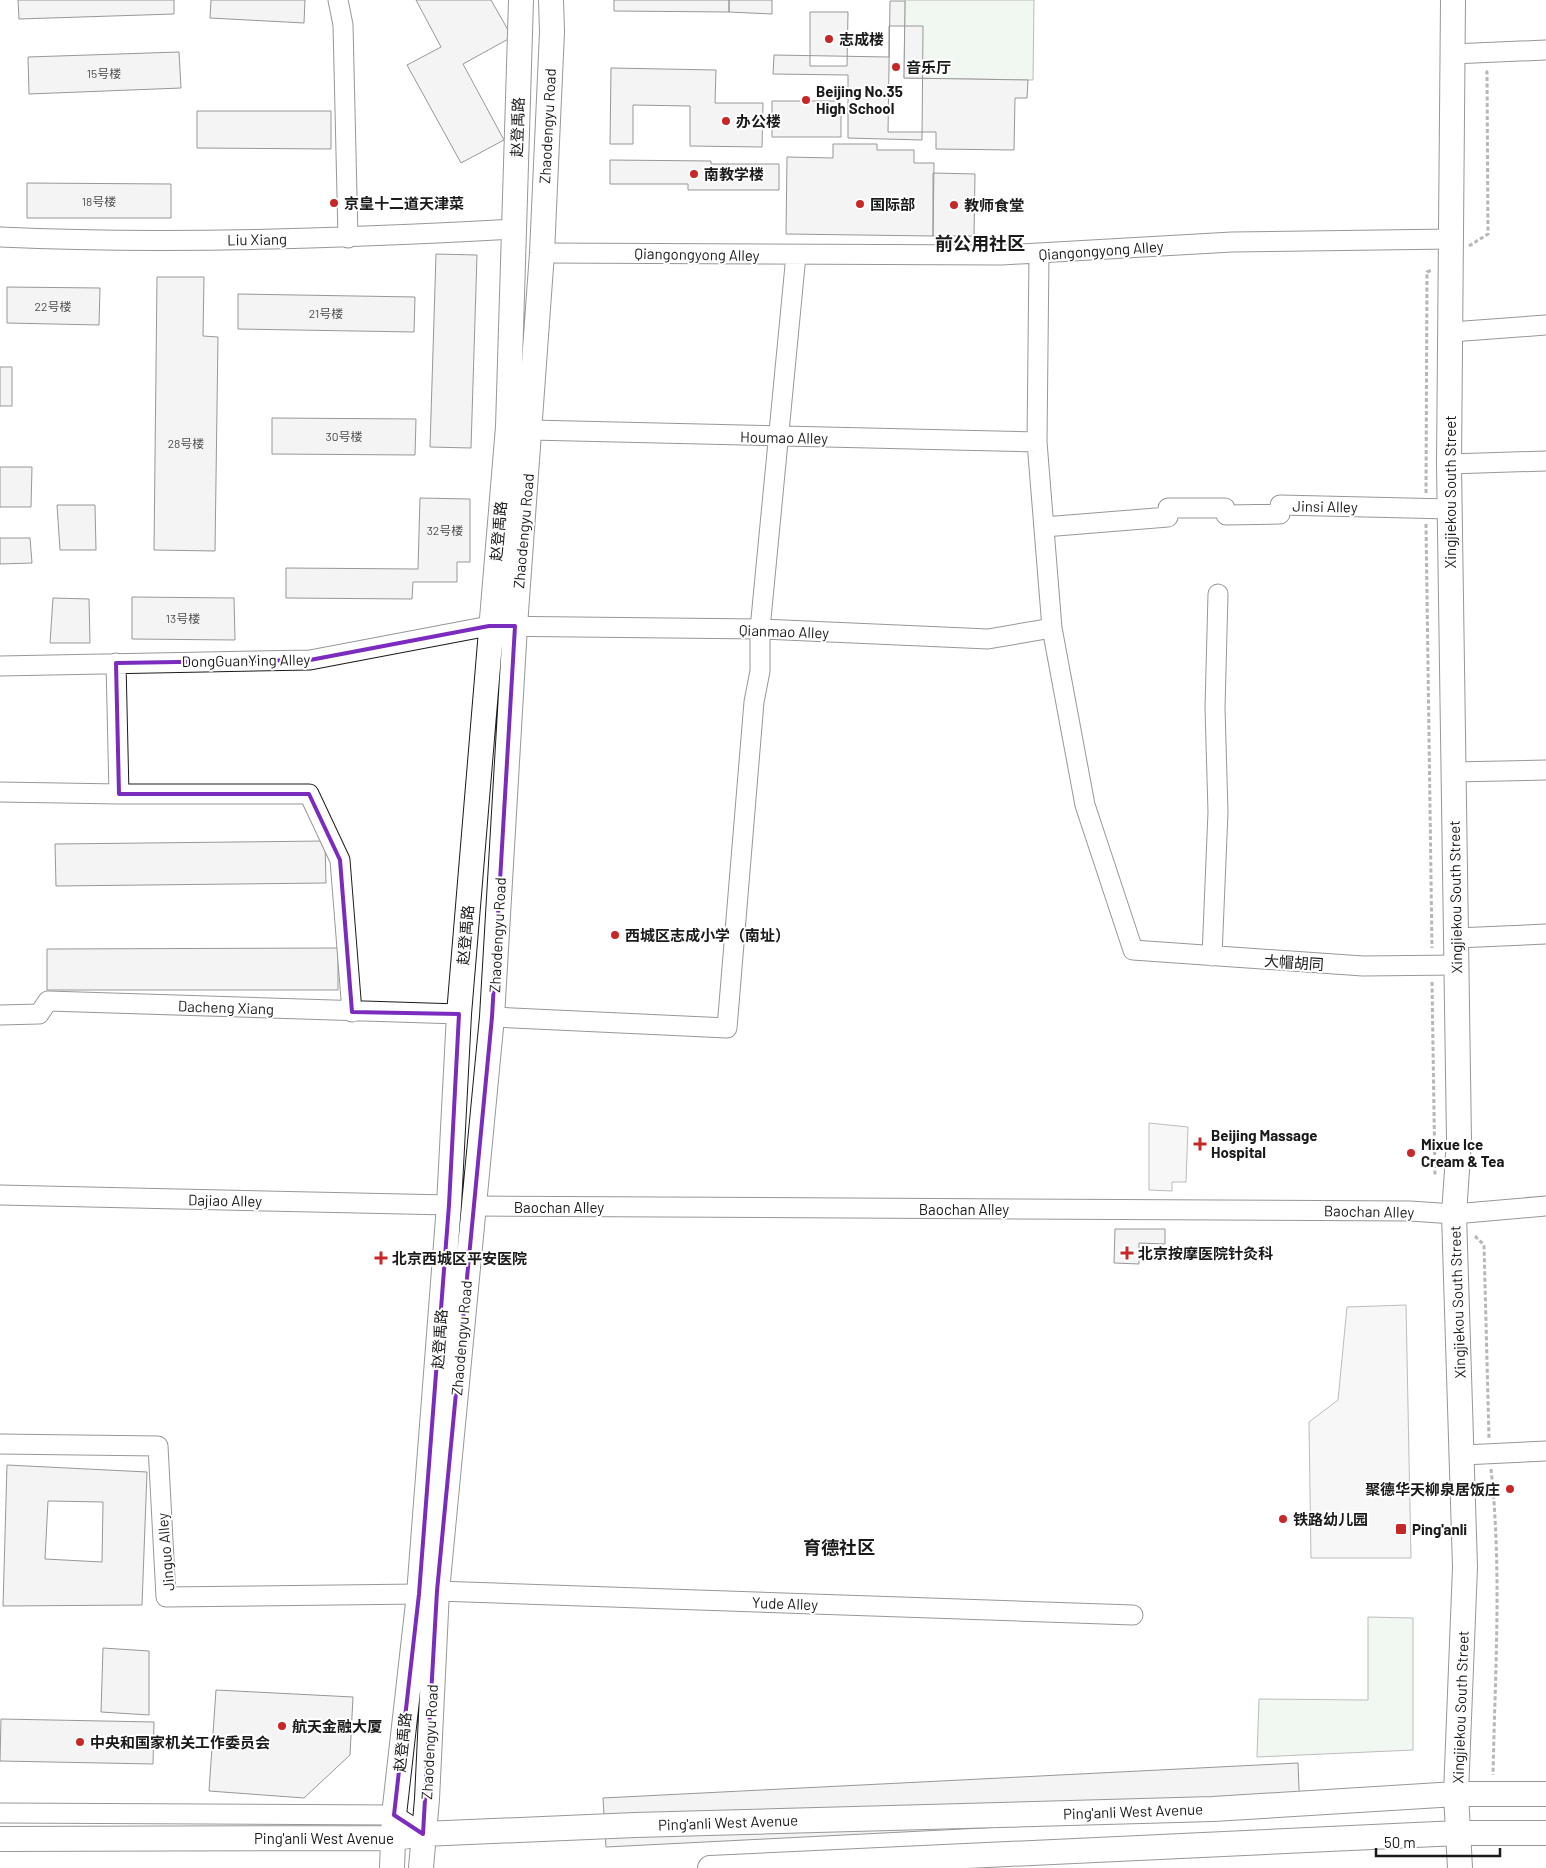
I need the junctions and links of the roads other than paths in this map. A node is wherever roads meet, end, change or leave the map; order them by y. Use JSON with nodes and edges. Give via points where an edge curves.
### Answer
{"nodes":[{"id":1,"x":338,"y":0,"type":"edge"},
{"id":2,"x":521,"y":0,"type":"edge"},
{"id":3,"x":551,"y":0,"type":"edge"},
{"id":4,"x":1453,"y":0,"type":"edge"},
{"id":5,"x":1546,"y":50,"type":"edge"},
{"id":6,"x":1452,"y":54,"type":"junction"},
{"id":7,"x":513,"y":229,"type":"junction"},
{"id":8,"x":0,"y":237,"type":"edge"},
{"id":9,"x":348,"y":238,"type":"junction"},
{"id":10,"x":1451,"y":249,"type":"junction"},
{"id":11,"x":542,"y":253,"type":"junction"},
{"id":12,"x":1039,"y":254,"type":"junction"},
{"id":13,"x":796,"y":255,"type":"junction"},
{"id":14,"x":1546,"y":325,"type":"edge"},
{"id":15,"x":1451,"y":332,"type":"junction"},
{"id":16,"x":531,"y":430,"type":"junction"},
{"id":17,"x":779,"y":437,"type":"junction"},
{"id":18,"x":1037,"y":442,"type":"junction"},
{"id":19,"x":1546,"y":461,"type":"edge"},
{"id":20,"x":1449,"y":464,"type":"junction"},
{"id":21,"x":1450,"y":509,"type":"junction"},
{"id":22,"x":1044,"y":527,"type":"junction"},
{"id":23,"x":1218,"y":594,"type":"dead end"},
{"id":24,"x":490,"y":626,"type":"junction"},
{"id":25,"x":515,"y":626,"type":"junction"},
{"id":26,"x":1052,"y":628,"type":"junction"},
{"id":27,"x":760,"y":629,"type":"junction"},
{"id":28,"x":116,"y":663,"type":"junction"},
{"id":29,"x":0,"y":666,"type":"edge"},
{"id":30,"x":1546,"y":770,"type":"edge"},
{"id":31,"x":1453,"y":772,"type":"junction"},
{"id":32,"x":0,"y":792,"type":"edge"},
{"id":33,"x":118,"y":794,"type":"junction"},
{"id":34,"x":1546,"y":934,"type":"edge"},
{"id":35,"x":1456,"y":938,"type":"junction"},
{"id":36,"x":1212,"y":956,"type":"junction"},
{"id":37,"x":1456,"y":965,"type":"junction"},
{"id":38,"x":352,"y":1012,"type":"junction"},
{"id":39,"x":458,"y":1014,"type":"junction"},
{"id":40,"x":0,"y":1016,"type":"edge"},
{"id":41,"x":492,"y":1017,"type":"junction"},
{"id":42,"x":0,"y":1195,"type":"edge"},
{"id":43,"x":449,"y":1205,"type":"junction"},
{"id":44,"x":473,"y":1206,"type":"junction"},
{"id":45,"x":1546,"y":1206,"type":"edge"},
{"id":46,"x":1454,"y":1214,"type":"junction"},
{"id":47,"x":0,"y":1444,"type":"edge"},
{"id":48,"x":1546,"y":1451,"type":"edge"},
{"id":49,"x":1463,"y":1455,"type":"junction"},
{"id":50,"x":428,"y":1592,"type":"junction"},
{"id":51,"x":1133,"y":1615,"type":"dead end"},
{"id":52,"x":1456,"y":1794,"type":"junction"},
{"id":53,"x":1546,"y":1794,"type":"edge"},
{"id":54,"x":0,"y":1813,"type":"edge"},
{"id":55,"x":394,"y":1827,"type":"junction"},
{"id":56,"x":1458,"y":1833,"type":"junction"},
{"id":57,"x":1546,"y":1833,"type":"edge"},
{"id":58,"x":423,"y":1834,"type":"junction"},
{"id":59,"x":0,"y":1840,"type":"edge"},
{"id":60,"x":392,"y":1868,"type":"edge"},
{"id":61,"x":421,"y":1868,"type":"edge"},
{"id":62,"x":710,"y":1868,"type":"edge"},
{"id":63,"x":1460,"y":1868,"type":"edge"}],
"edges":[{"from":1,"to":9,"type":"street","via":[[343,26]]},
{"from":2,"to":7,"type":"main road","name":"赵登禹路"},
{"from":3,"to":11,"type":"main road","name":"Zhaodengyu Road"},
{"from":4,"to":6,"type":"main road","name":"Xingjiekou South Street"},
{"from":5,"to":6,"type":"street"},
{"from":6,"to":10,"type":"main road","name":"Xingjiekou South Street"},
{"from":7,"to":9,"type":"street","name":"Liu Xiang"},
{"from":7,"to":24,"type":"main road","name":"赵登禹路","via":[[508,428]]},
{"from":8,"to":9,"type":"street","name":"Liu Xiang","via":[[73,241]]},
{"from":10,"to":12,"type":"street","name":"Qiangongyong Alley","via":[[1232,242]]},
{"from":10,"to":15,"type":"main road","name":"Xingjiekou South Street"},
{"from":11,"to":13,"type":"street","name":"Qiangongyong Alley"},
{"from":11,"to":16,"type":"main road","name":"Zhaodengyu Road"},
{"from":12,"to":13,"type":"street","name":"Qiangongyong Alley"},
{"from":12,"to":18,"type":"street"},
{"from":13,"to":17,"type":"street"},
{"from":14,"to":15,"type":"street"},
{"from":15,"to":20,"type":"main road","name":"Xingjiekou South Street"},
{"from":16,"to":17,"type":"street","name":"Houmao Alley"},
{"from":16,"to":25,"type":"main road","name":"Zhaodengyu Road"},
{"from":17,"to":18,"type":"street","name":"Houmao Alley"},
{"from":17,"to":27,"type":"street"},
{"from":18,"to":22,"type":"street"},
{"from":19,"to":20,"type":"street"},
{"from":20,"to":21,"type":"main road","name":"Xingjiekou South Street"},
{"from":21,"to":22,"type":"street","name":"Jinsi Alley","via":[[1280,506],[1280,514],[1226,515],[1225,508],[1168,508],[1168,517]]},
{"from":21,"to":31,"type":"main road","name":"Xingjiekou South Street"},
{"from":22,"to":26,"type":"street"},
{"from":23,"to":36,"type":"street","via":[[1215,708],[1218,812]]},
{"from":24,"to":25,"type":"street","name":"Qianmao Alley"},
{"from":24,"to":28,"type":"street","name":"DongGuanYing Alley","via":[[310,660]]},
{"from":24,"to":39,"type":"main road","name":"赵登禹路"},
{"from":25,"to":27,"type":"street","name":"Qianmao Alley"},
{"from":25,"to":41,"type":"main road","name":"Zhaodengyu Road"},
{"from":26,"to":27,"type":"street","name":"Qianmao Alley","via":[[988,639]]},
{"from":26,"to":36,"type":"street","name":"大帽胡同","via":[[1084,805],[1133,950]]},
{"from":27,"to":41,"type":"street","via":[[760,671],[754,702],[727,1028]]},
{"from":28,"to":29,"type":"street","name":"DongGuanYing Alley"},
{"from":28,"to":33,"type":"street"},
{"from":30,"to":31,"type":"street"},
{"from":31,"to":35,"type":"main road","name":"Xingjiekou South Street"},
{"from":32,"to":33,"type":"street"},
{"from":33,"to":38,"type":"street","via":[[309,794],[340,860]]},
{"from":34,"to":35,"type":"street"},
{"from":35,"to":37,"type":"main road","name":"Xingjiekou South Street"},
{"from":36,"to":37,"type":"street","name":"大帽胡同","via":[[1363,966]]},
{"from":37,"to":46,"type":"main road","name":"Xingjiekou South Street","via":[[1459,1141]]},
{"from":38,"to":39,"type":"street","name":"Dacheng Xiang"},
{"from":38,"to":40,"type":"street","name":"Dacheng Xiang","via":[[48,1002],[39,1014]]},
{"from":39,"to":43,"type":"main road","name":"赵登禹路"},
{"from":41,"to":44,"type":"main road","name":"Zhaodengyu Road"},
{"from":42,"to":43,"type":"street","name":"Dajiao Alley"},
{"from":43,"to":50,"type":"main road","name":"赵登禹路"},
{"from":44,"to":46,"type":"street","name":"Baochan Alley","via":[[1400,1210]]},
{"from":44,"to":50,"type":"main road","name":"Zhaodengyu Road"},
{"from":45,"to":46,"type":"street","name":"Baochan Alley"},
{"from":46,"to":49,"type":"main road","name":"Xingjiekou South Street"},
{"from":47,"to":50,"type":"street","name":"Jinguo Alley","via":[[158,1446],[166,1597]]},
{"from":48,"to":49,"type":"street"},
{"from":49,"to":52,"type":"main road","name":"Xingjiekou South Street","via":[[1465,1567]]},
{"from":50,"to":51,"type":"street","name":"Yude Alley"},
{"from":50,"to":55,"type":"main road","name":"赵登禹路"},
{"from":50,"to":58,"type":"main road","name":"Zhaodengyu Road","via":[[427,1799]]},
{"from":52,"to":53,"type":"main road","name":"Ping'anli West Avenue"},
{"from":52,"to":56,"type":"main road","name":"Xingjiekou South Street"},
{"from":52,"to":58,"type":"main road","name":"Ping'anli West Avenue","via":[[1213,1808]]},
{"from":54,"to":55,"type":"street"},
{"from":55,"to":58,"type":"main road","name":"Ping'anli West Avenue"},
{"from":55,"to":59,"type":"main road","name":"Ping'anli West Avenue"},
{"from":55,"to":60,"type":"main road","name":"赵登禹路"},
{"from":56,"to":57,"type":"main road"},
{"from":56,"to":62,"type":"main road"},
{"from":56,"to":63,"type":"main road","name":"Xingjiekou South Street"},
{"from":58,"to":61,"type":"main road","name":"Zhaodengyu Road"}]}
